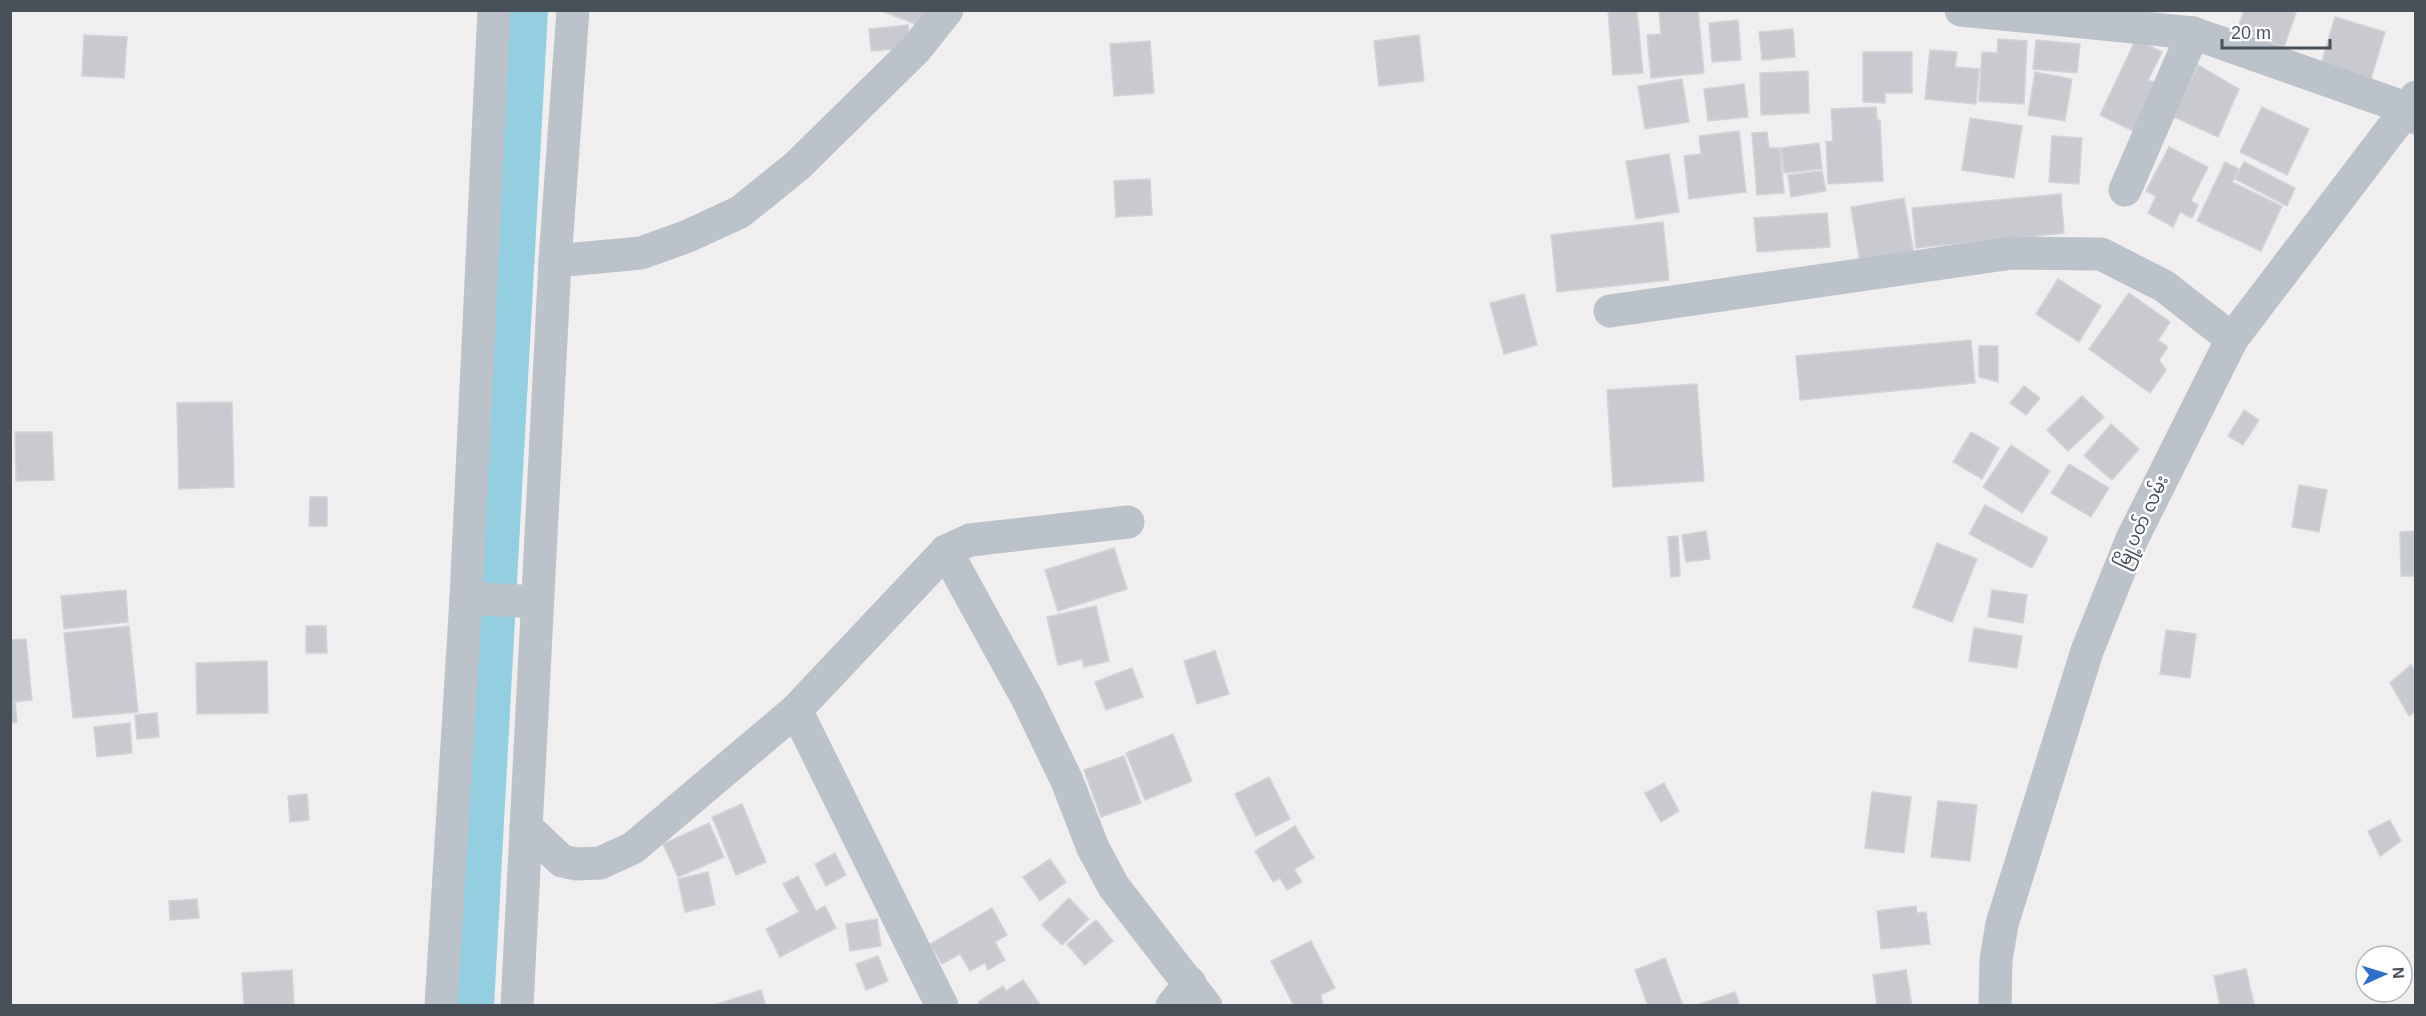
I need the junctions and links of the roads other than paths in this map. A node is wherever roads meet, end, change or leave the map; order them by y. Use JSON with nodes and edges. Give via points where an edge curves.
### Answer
{"nodes":[{"id":1,"x":494,"y":10,"type":"edge"},
{"id":2,"x":573,"y":10,"type":"edge"},
{"id":3,"x":947,"y":10,"type":"edge"},
{"id":4,"x":1961,"y":10,"type":"edge"},
{"id":5,"x":2031,"y":13,"type":"edge"},
{"id":6,"x":2193,"y":33,"type":"junction"},
{"id":7,"x":2412,"y":108,"type":"edge"},
{"id":8,"x":2125,"y":190,"type":"dead end"},
{"id":9,"x":555,"y":261,"type":"junction"},
{"id":10,"x":1610,"y":311,"type":"dead end"},
{"id":11,"x":2232,"y":339,"type":"junction"},
{"id":12,"x":1128,"y":522,"type":"dead end"},
{"id":13,"x":946,"y":551,"type":"junction"},
{"id":14,"x":474,"y":599,"type":"junction"},
{"id":15,"x":530,"y":602,"type":"junction"},
{"id":16,"x":796,"y":710,"type":"junction"},
{"id":17,"x":526,"y":827,"type":"junction"},
{"id":18,"x":1189,"y":998,"type":"edge"},
{"id":19,"x":441,"y":1005,"type":"edge"},
{"id":20,"x":517,"y":1005,"type":"edge"},
{"id":21,"x":942,"y":1005,"type":"edge"},
{"id":22,"x":1995,"y":1005,"type":"edge"}],
"edges":[{"from":1,"to":14,"type":"street"},
{"from":2,"to":9,"type":"street"},
{"from":3,"to":9,"type":"street","via":[[916,49],[806,157],[740,212],[688,237],[641,253]]},
{"from":4,"to":5,"type":"street"},
{"from":5,"to":6,"type":"street"},
{"from":6,"to":7,"type":"street"},
{"from":6,"to":8,"type":"street"},
{"from":7,"to":11,"type":"street","name":"မြို့ပတ် လမ်း"},
{"from":9,"to":15,"type":"street"},
{"from":10,"to":11,"type":"street","via":[[2012,253],[2101,254],[2164,286]]},
{"from":11,"to":22,"type":"street","name":"မြို့ပတ် လမ်း","via":[[2132,539],[2087,651],[2002,924]]},
{"from":12,"to":13,"type":"street","via":[[970,540]]},
{"from":13,"to":16,"type":"street"},
{"from":13,"to":18,"type":"street","via":[[1032,707],[1067,781],[1092,848]]},
{"from":14,"to":15,"type":"street"},
{"from":14,"to":19,"type":"street"},
{"from":15,"to":17,"type":"street"},
{"from":16,"to":17,"type":"street","via":[[633,848],[600,863],[562,861]]},
{"from":16,"to":21,"type":"street"},
{"from":17,"to":20,"type":"street"}]}
